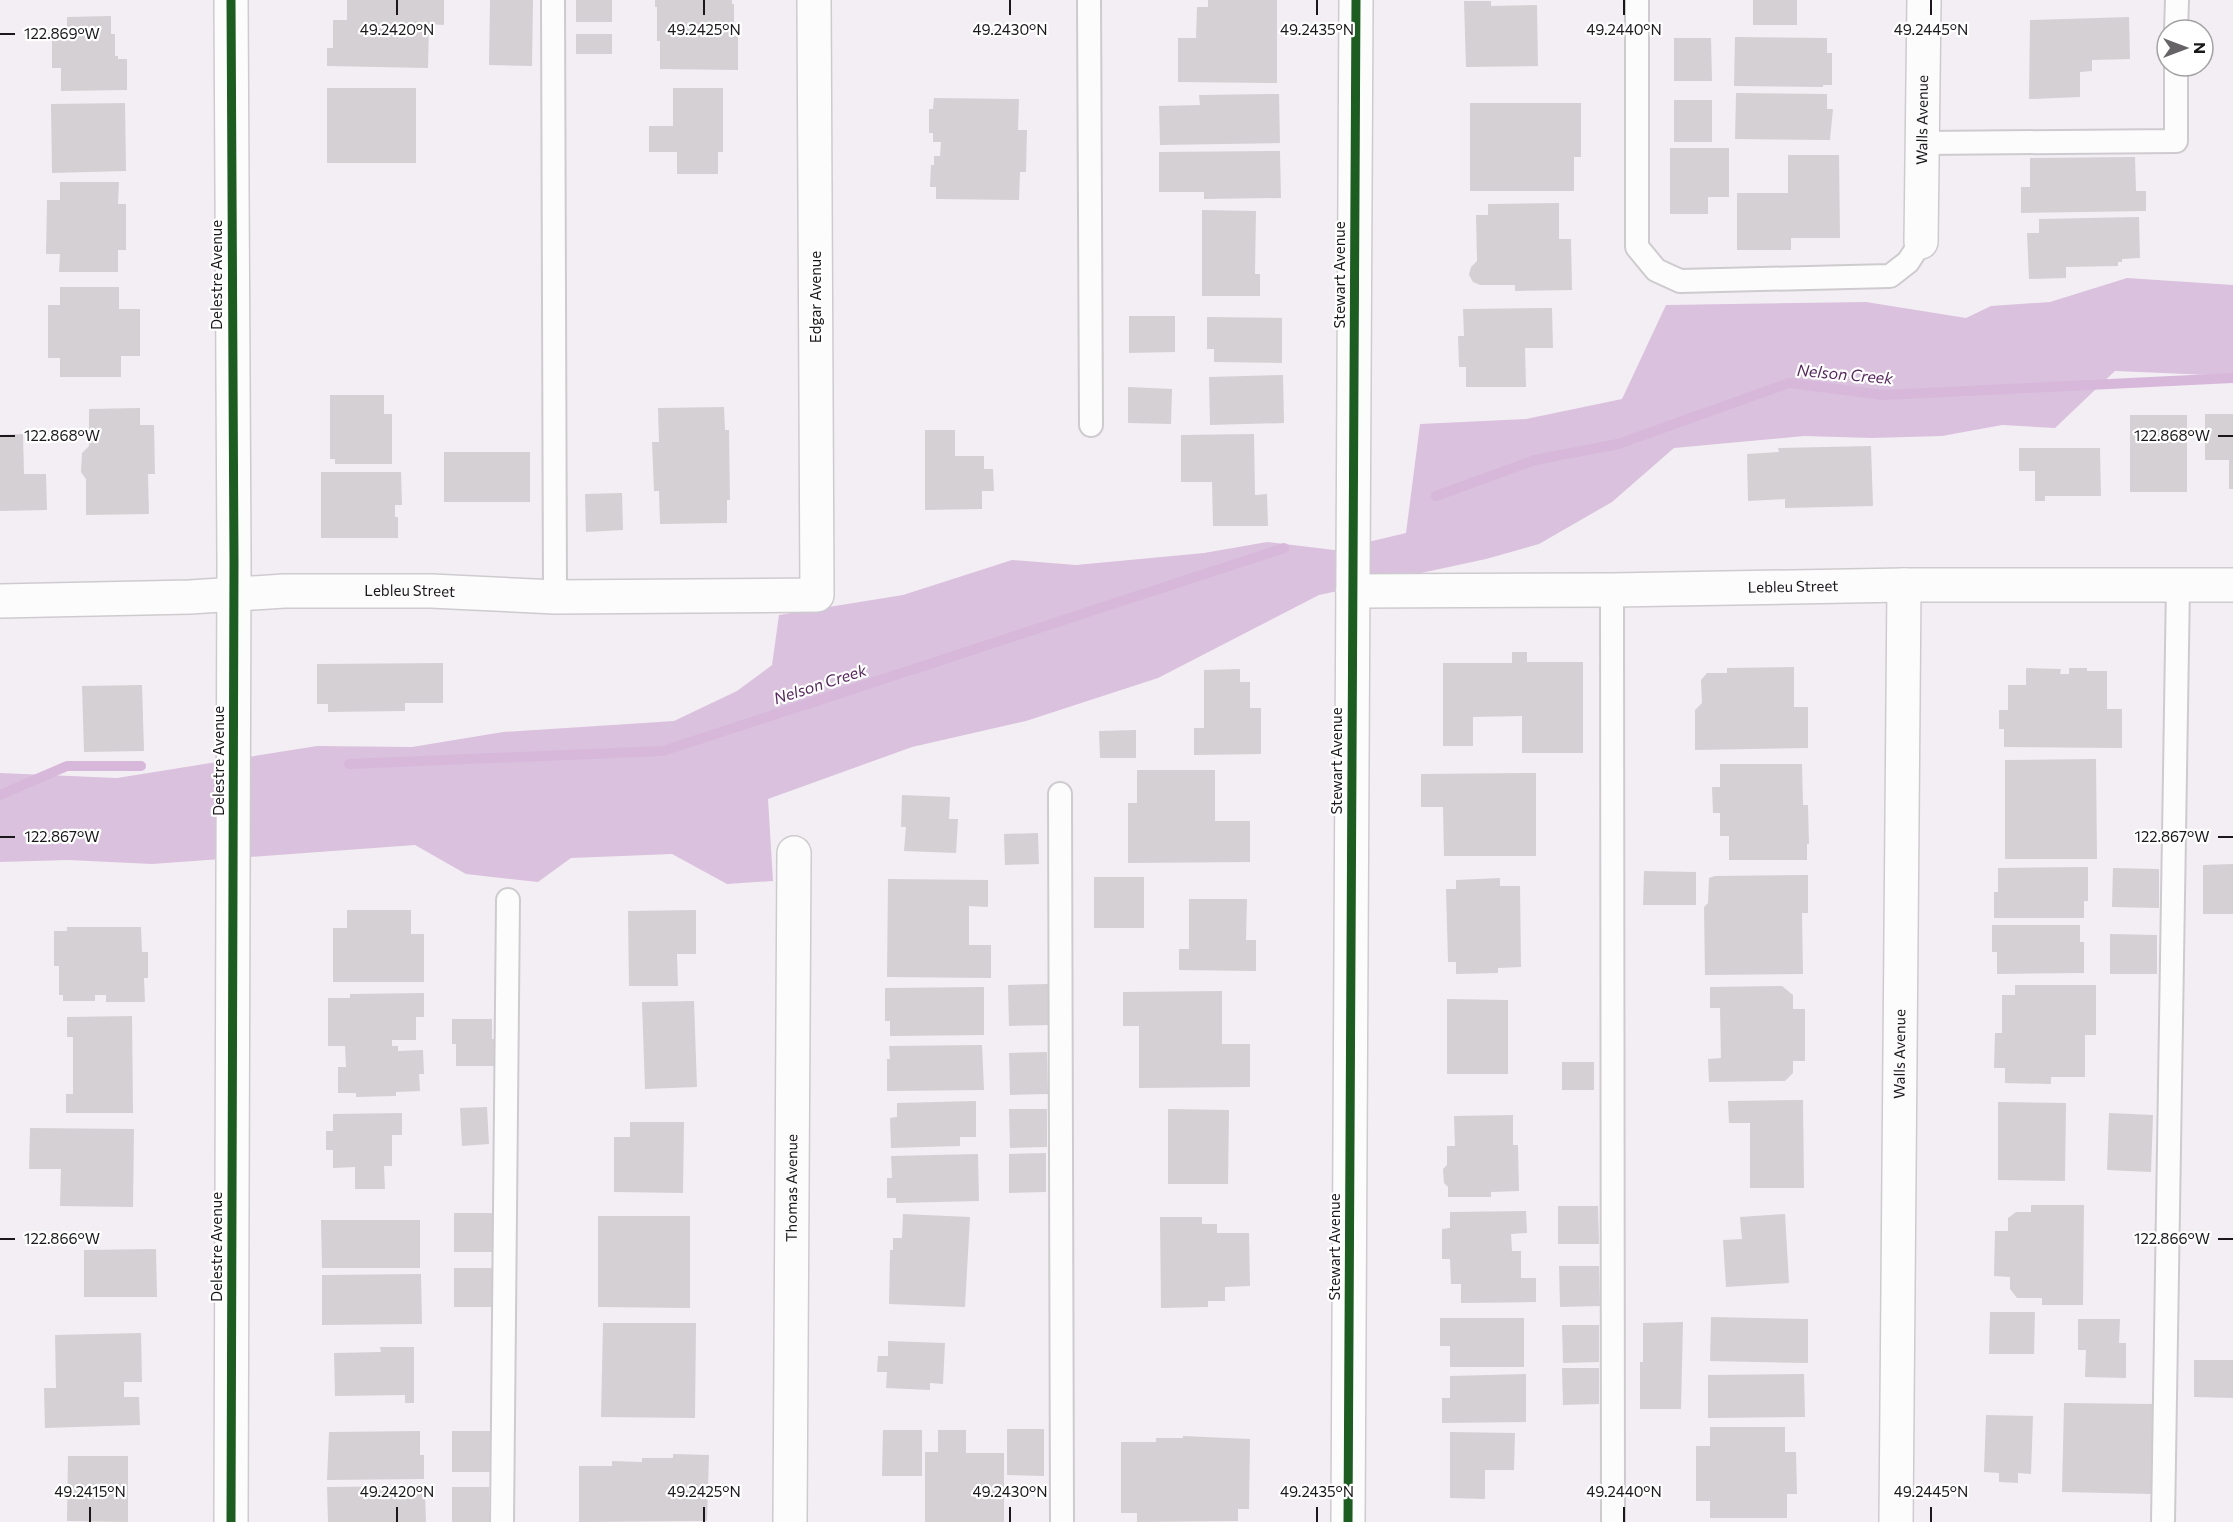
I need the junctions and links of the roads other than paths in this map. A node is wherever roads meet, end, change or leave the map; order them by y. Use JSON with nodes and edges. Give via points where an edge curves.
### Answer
{"nodes":[{"id":1,"x":231,"y":0,"type":"edge"},
{"id":2,"x":553,"y":0,"type":"edge"},
{"id":3,"x":814,"y":0,"type":"edge"},
{"id":4,"x":1089,"y":0,"type":"edge"},
{"id":5,"x":1356,"y":0,"type":"edge"},
{"id":6,"x":1637,"y":0,"type":"edge"},
{"id":7,"x":1924,"y":0,"type":"edge"},
{"id":8,"x":2177,"y":0,"type":"edge"},
{"id":9,"x":2176,"y":18,"type":"edge"},
{"id":10,"x":2176,"y":78,"type":"edge"},
{"id":11,"x":1923,"y":143,"type":"junction"},
{"id":12,"x":1921,"y":242,"type":"joint"},
{"id":13,"x":1091,"y":426,"type":"dead end"},
{"id":14,"x":1904,"y":585,"type":"junction"},
{"id":15,"x":2178,"y":585,"type":"junction"},
{"id":16,"x":2233,"y":585,"type":"edge"},
{"id":17,"x":1612,"y":590,"type":"junction"},
{"id":18,"x":1353,"y":591,"type":"junction"},
{"id":19,"x":234,"y":594,"type":"junction"},
{"id":20,"x":817,"y":595,"type":"joint"},
{"id":21,"x":555,"y":597,"type":"junction"},
{"id":22,"x":0,"y":601,"type":"edge"},
{"id":23,"x":1060,"y":794,"type":"dead end"},
{"id":24,"x":794,"y":853,"type":"dead end"},
{"id":25,"x":508,"y":900,"type":"dead end"},
{"id":26,"x":231,"y":1522,"type":"edge"},
{"id":27,"x":502,"y":1522,"type":"edge"},
{"id":28,"x":790,"y":1522,"type":"edge"},
{"id":29,"x":1062,"y":1522,"type":"edge"},
{"id":30,"x":1348,"y":1522,"type":"edge"},
{"id":31,"x":1613,"y":1522,"type":"edge"},
{"id":32,"x":1896,"y":1522,"type":"edge"},
{"id":33,"x":2163,"y":1522,"type":"edge"}],
"edges":[{"from":1,"to":19,"type":"street","name":"Delestre Avenue"},
{"from":2,"to":21,"type":"lane"},
{"from":3,"to":20,"type":"street","name":"Edgar Avenue"},
{"from":4,"to":13,"type":"lane"},
{"from":5,"to":18,"type":"street","name":"Stewart Avenue"},
{"from":6,"to":12,"type":"lane","via":[[1637,247],[1656,270],[1680,281],[1890,276],[1908,262]]},
{"from":7,"to":11,"type":"street","name":"Walls Avenue"},
{"from":8,"to":9,"type":"lane"},
{"from":10,"to":11,"type":"lane","via":[[2176,141]]},
{"from":11,"to":12,"type":"street","name":"Walls Avenue"},
{"from":14,"to":15,"type":"street","name":"Lebleu Street"},
{"from":14,"to":17,"type":"street","name":"Lebleu Street"},
{"from":14,"to":32,"type":"street","name":"Walls Avenue"},
{"from":15,"to":16,"type":"street","name":"Lebleu Street"},
{"from":15,"to":33,"type":"lane"},
{"from":17,"to":18,"type":"street","name":"Lebleu Street"},
{"from":17,"to":31,"type":"lane"},
{"from":18,"to":30,"type":"street","name":"Stewart Avenue"},
{"from":19,"to":21,"type":"street","name":"Lebleu Street","via":[[431,591]]},
{"from":19,"to":22,"type":"street","name":"Lebleu Street"},
{"from":19,"to":26,"type":"street","name":"Delestre Avenue"},
{"from":20,"to":21,"type":"street","name":"Lebleu Street"},
{"from":23,"to":29,"type":"lane"},
{"from":24,"to":28,"type":"street","name":"Thomas Avenue"},
{"from":25,"to":27,"type":"lane"}]}
